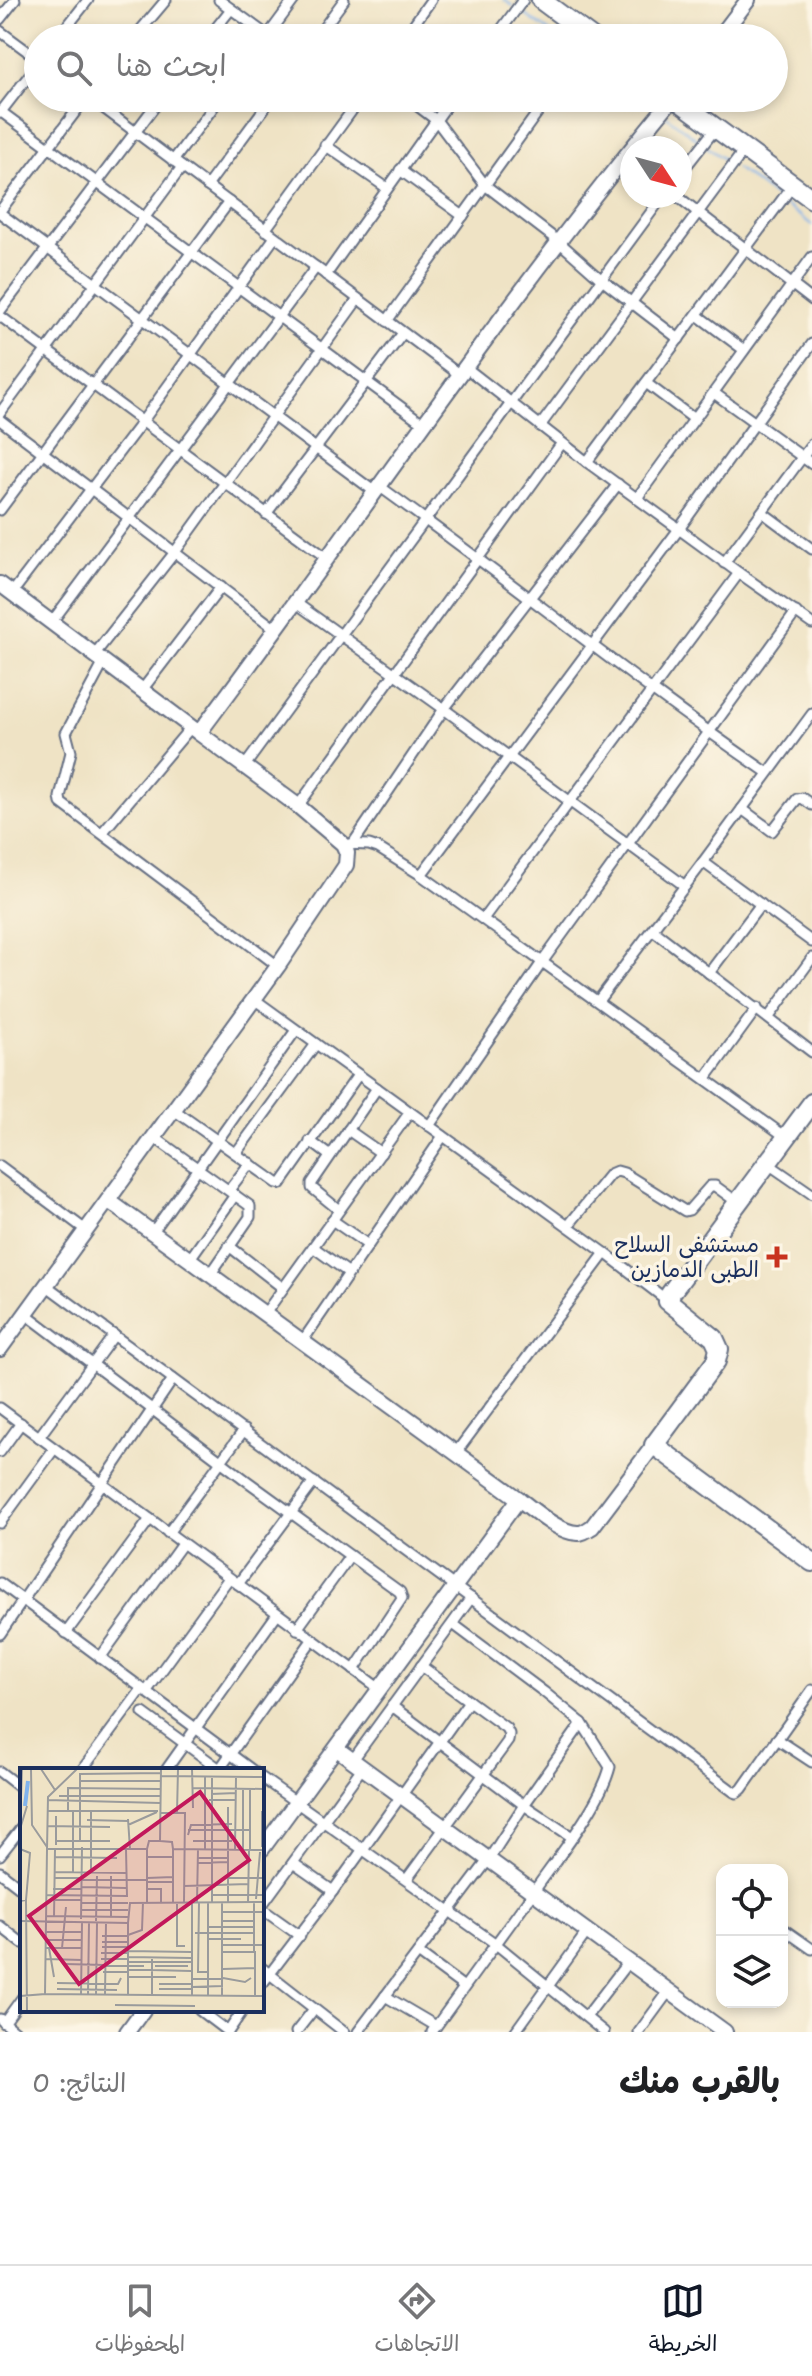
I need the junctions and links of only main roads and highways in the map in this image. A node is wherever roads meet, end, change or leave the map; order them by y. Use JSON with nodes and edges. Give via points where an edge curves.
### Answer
{"nodes":[{"id":1,"x":541,"y":0,"type":"edge"},
{"id":2,"x":573,"y":24,"type":"edge"},
{"id":3,"x":694,"y":112,"type":"edge"},
{"id":4,"x":812,"y":199,"type":"edge"},
{"id":5,"x":812,"y":1103,"type":"edge"},
{"id":6,"x":812,"y":1562,"type":"edge"}],
"edges":[{"from":1,"to":2,"type":"highway"},
{"from":3,"to":4,"type":"highway"},
{"from":5,"to":6,"type":"highway","via":[[670,1294],[668,1301],[714,1338],[718,1354],[654,1445]]}]}
